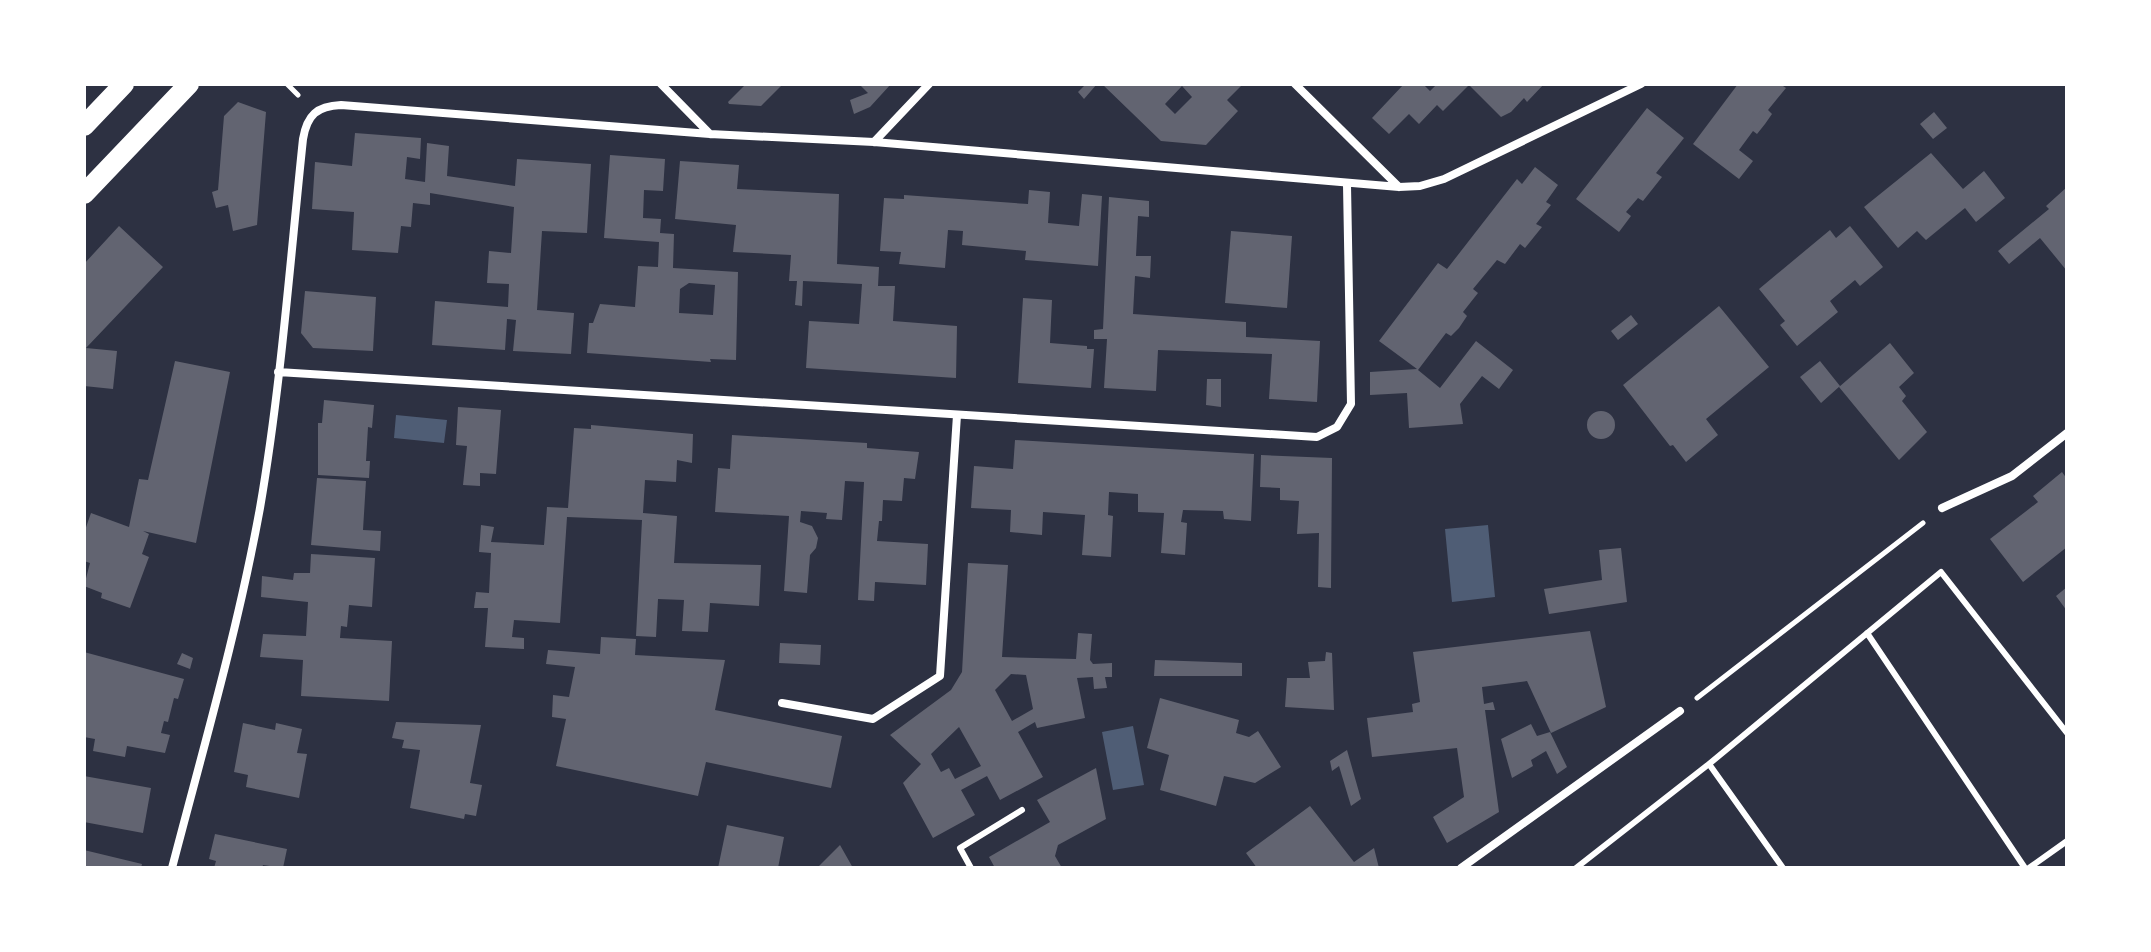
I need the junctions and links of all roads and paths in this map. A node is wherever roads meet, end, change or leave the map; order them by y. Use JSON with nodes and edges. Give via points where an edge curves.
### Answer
{"nodes":[{"id":1,"x":124,"y":84,"type":"edge"},
{"id":2,"x":189,"y":84,"type":"edge"},
{"id":3,"x":661,"y":84,"type":"edge"},
{"id":4,"x":929,"y":84,"type":"edge"},
{"id":5,"x":1295,"y":84,"type":"edge"},
{"id":6,"x":1641,"y":84,"type":"edge"},
{"id":7,"x":84,"y":126,"type":"edge"},
{"id":8,"x":710,"y":134,"type":"junction"},
{"id":9,"x":874,"y":142,"type":"junction"},
{"id":10,"x":1347,"y":185,"type":"junction"},
{"id":11,"x":1399,"y":187,"type":"junction"},
{"id":12,"x":84,"y":194,"type":"edge"},
{"id":13,"x":278,"y":372,"type":"junction"},
{"id":14,"x":957,"y":415,"type":"junction"},
{"id":15,"x":2067,"y":433,"type":"edge"},
{"id":16,"x":1942,"y":508,"type":"joint"},
{"id":17,"x":1867,"y":633,"type":"junction"},
{"id":18,"x":782,"y":703,"type":"dead end"},
{"id":19,"x":1680,"y":711,"type":"joint"},
{"id":20,"x":2067,"y":733,"type":"edge"},
{"id":21,"x":1709,"y":764,"type":"junction"},
{"id":22,"x":1022,"y":810,"type":"dead end"},
{"id":23,"x":2067,"y":841,"type":"edge"},
{"id":24,"x":172,"y":868,"type":"edge"},
{"id":25,"x":971,"y":868,"type":"edge"},
{"id":26,"x":1461,"y":868,"type":"edge"},
{"id":27,"x":1576,"y":868,"type":"edge"},
{"id":28,"x":1783,"y":868,"type":"edge"},
{"id":29,"x":2027,"y":868,"type":"edge"}],
"edges":[{"from":1,"to":7,"type":"main road"},
{"from":2,"to":12,"type":"main road"},
{"from":3,"to":8,"type":"street"},
{"from":4,"to":9,"type":"street"},
{"from":5,"to":11,"type":"street"},
{"from":6,"to":11,"type":"street","via":[[1444,179]]},
{"from":8,"to":9,"type":"street"},
{"from":8,"to":13,"type":"street","via":[[341,105],[315,112],[303,139]]},
{"from":9,"to":10,"type":"street"},
{"from":10,"to":11,"type":"street"},
{"from":10,"to":14,"type":"street","via":[[1351,404],[1337,427],[1317,437]]},
{"from":13,"to":14,"type":"street"},
{"from":13,"to":24,"type":"street","via":[[260,507]]},
{"from":14,"to":18,"type":"street","via":[[940,676],[873,719]]},
{"from":15,"to":16,"type":"street","via":[[2012,476]]},
{"from":16,"to":19,"type":"path"},
{"from":17,"to":20,"type":"lane","via":[[1941,572]]},
{"from":17,"to":21,"type":"lane"},
{"from":17,"to":29,"type":"lane"},
{"from":19,"to":26,"type":"street"},
{"from":21,"to":27,"type":"lane"},
{"from":21,"to":28,"type":"lane"},
{"from":22,"to":25,"type":"lane","via":[[960,848]]},
{"from":23,"to":29,"type":"lane"}]}
